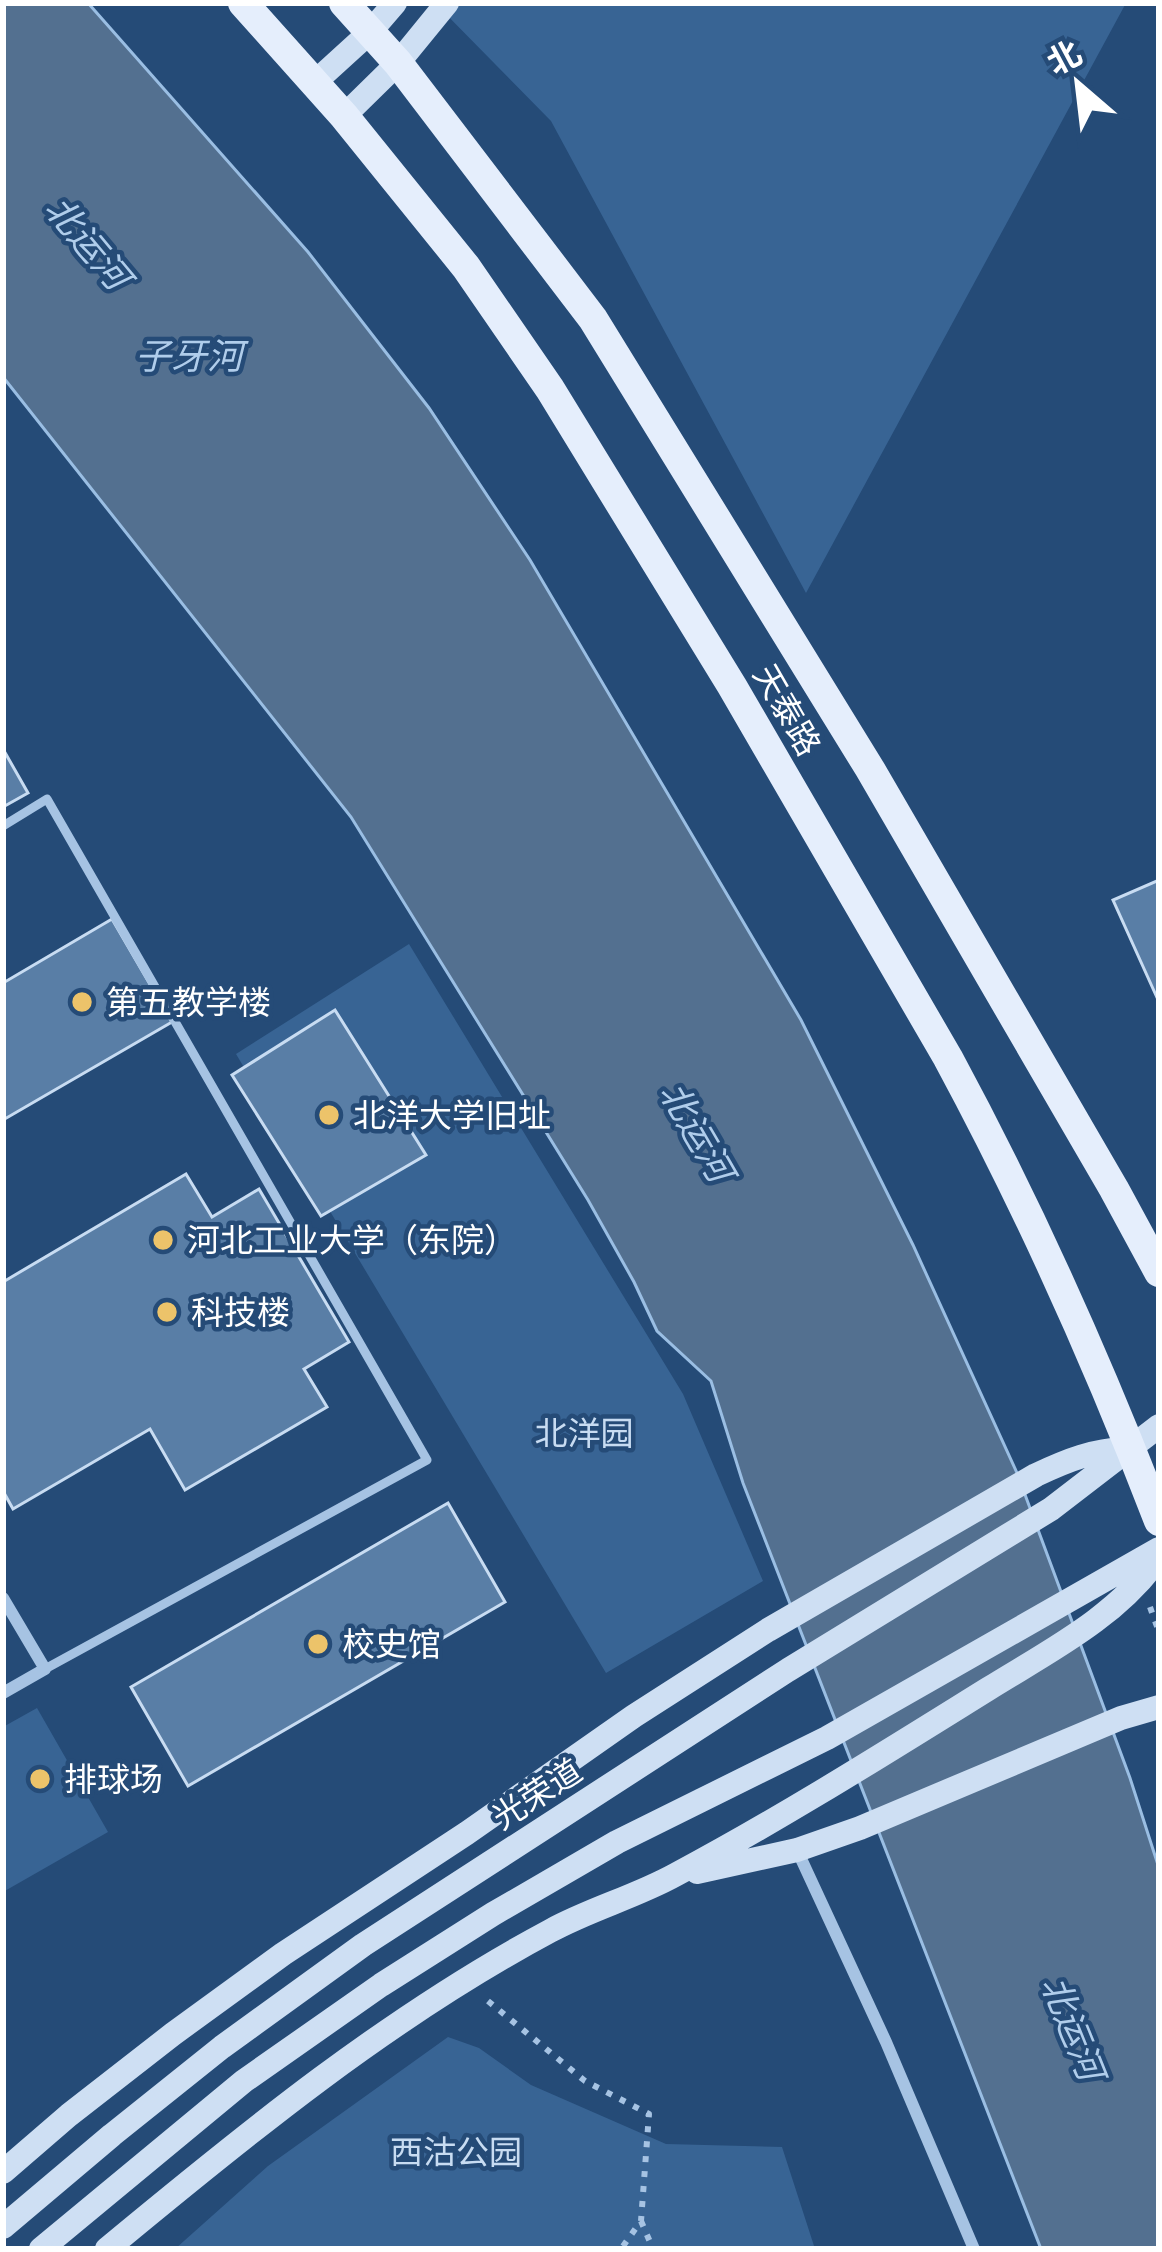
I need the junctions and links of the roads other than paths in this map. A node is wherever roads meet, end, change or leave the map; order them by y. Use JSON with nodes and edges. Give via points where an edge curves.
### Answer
{"nodes":[{"id":1,"x":243,"y":3,"type":"edge"},
{"id":2,"x":344,"y":3,"type":"edge"},
{"id":3,"x":395,"y":3,"type":"edge"},
{"id":4,"x":447,"y":3,"type":"edge"},
{"id":5,"x":370,"y":32,"type":"junction"},
{"id":6,"x":398,"y":64,"type":"junction"},
{"id":7,"x":314,"y":83,"type":"junction"},
{"id":8,"x":344,"y":116,"type":"junction"},
{"id":9,"x":3,"y":826,"type":"edge"},
{"id":10,"x":1159,"y":1272,"type":"edge"},
{"id":11,"x":1159,"y":1426,"type":"edge"},
{"id":12,"x":1131,"y":1448,"type":"junction"},
{"id":13,"x":1159,"y":1521,"type":"edge"},
{"id":14,"x":1159,"y":1553,"type":"edge"},
{"id":15,"x":3,"y":1598,"type":"edge"},
{"id":16,"x":45,"y":1669,"type":"junction"},
{"id":17,"x":3,"y":1694,"type":"edge"},
{"id":18,"x":1159,"y":1706,"type":"edge"},
{"id":19,"x":796,"y":1850,"type":"junction"},
{"id":20,"x":671,"y":1877,"type":"junction"},
{"id":21,"x":3,"y":2173,"type":"edge"},
{"id":22,"x":3,"y":2228,"type":"edge"},
{"id":23,"x":41,"y":2249,"type":"edge"},
{"id":24,"x":107,"y":2249,"type":"edge"},
{"id":25,"x":974,"y":2249,"type":"edge"}],
"edges":[{"from":1,"to":7,"type":"main road","name":"天泰路"},
{"from":2,"to":5,"type":"main road","name":"天泰路"},
{"from":3,"to":5,"type":"main road"},
{"from":4,"to":6,"type":"main road"},
{"from":5,"to":6,"type":"main road","name":"天泰路"},
{"from":5,"to":7,"type":"main road"},
{"from":6,"to":8,"type":"main road"},
{"from":6,"to":10,"type":"main road","name":"天泰路","via":[[628,374],[870,769]]},
{"from":7,"to":8,"type":"main road","name":"天泰路"},
{"from":8,"to":12,"type":"main road","name":"天泰路","via":[[466,267],[550,389],[732,686],[994,1144]]},
{"from":9,"to":16,"type":"lane","via":[[47,799],[427,1460]]},
{"from":11,"to":12,"type":"main road","name":"光荣道"},
{"from":12,"to":13,"type":"main road","name":"天泰路"},
{"from":12,"to":21,"type":"main road","via":[[1096,1450],[1036,1475],[634,1716],[283,1954]]},
{"from":12,"to":22,"type":"main road","name":"光荣道","via":[[1051,1509],[363,1945],[130,2120]]},
{"from":14,"to":20,"type":"main road","via":[[1142,1582],[1093,1624]]},
{"from":14,"to":23,"type":"main road","via":[[493,1914],[244,2081]]},
{"from":15,"to":16,"type":"street"},
{"from":16,"to":17,"type":"street"},
{"from":18,"to":19,"type":"main road"},
{"from":19,"to":20,"type":"main road"},
{"from":19,"to":25,"type":"street"},
{"from":20,"to":24,"type":"main road","via":[[552,1930],[465,1981],[322,2076]]}]}
